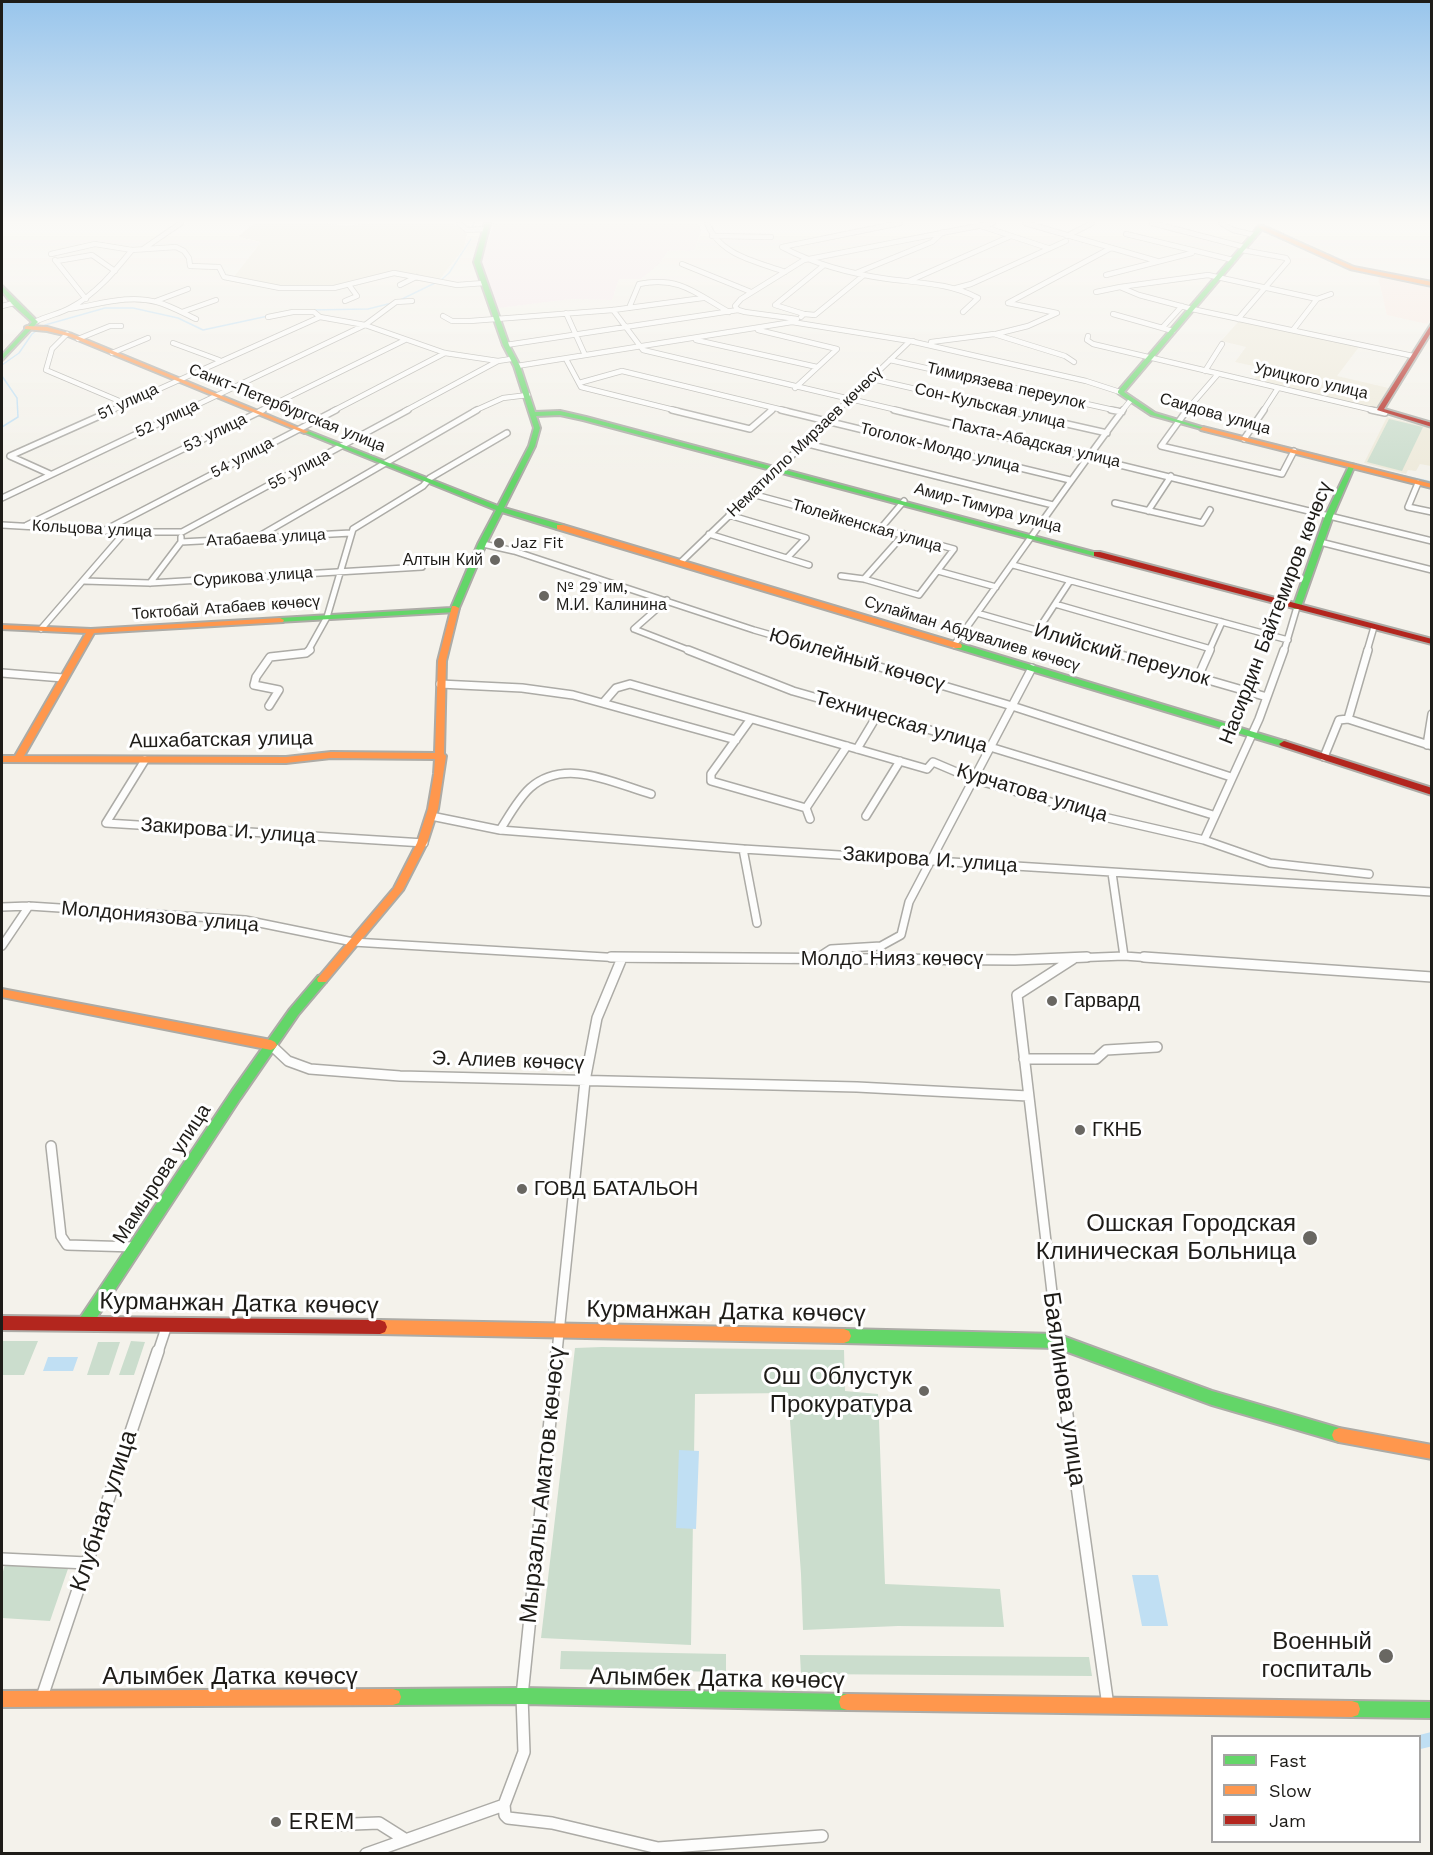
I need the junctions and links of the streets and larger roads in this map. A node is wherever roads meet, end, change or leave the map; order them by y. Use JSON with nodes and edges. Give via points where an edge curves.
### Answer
{"nodes":[{"id":1,"x":20,"y":310,"type":"edge"},
{"id":2,"x":68,"y":310,"type":"edge"},
{"id":3,"x":176,"y":310,"type":"edge"},
{"id":4,"x":189,"y":310,"type":"edge"},
{"id":5,"x":385,"y":310,"type":"edge"},
{"id":6,"x":493,"y":310,"type":"edge"},
{"id":7,"x":613,"y":310,"type":"junction"},
{"id":8,"x":616,"y":310,"type":"edge"},
{"id":9,"x":724,"y":310,"type":"edge"},
{"id":10,"x":738,"y":310,"type":"joint"},
{"id":11,"x":790,"y":310,"type":"edge"},
{"id":12,"x":822,"y":310,"type":"edge"},
{"id":13,"x":966,"y":310,"type":"edge"},
{"id":14,"x":1040,"y":310,"type":"edge"},
{"id":15,"x":1186,"y":310,"type":"edge"},
{"id":16,"x":1194,"y":310,"type":"edge"},
{"id":17,"x":1246,"y":310,"type":"edge"},
{"id":18,"x":1309,"y":310,"type":"edge"},
{"id":19,"x":182,"y":312,"type":"junction"},
{"id":20,"x":729,"y":312,"type":"junction"},
{"id":21,"x":963,"y":312,"type":"dead end"},
{"id":22,"x":566,"y":313,"type":"junction"},
{"id":23,"x":804,"y":314,"type":"junction"},
{"id":24,"x":1113,"y":314,"type":"dead end"},
{"id":25,"x":443,"y":316,"type":"dead end"},
{"id":26,"x":268,"y":317,"type":"dead end"},
{"id":27,"x":320,"y":317,"type":"junction"},
{"id":28,"x":496,"y":318,"type":"junction"},
{"id":29,"x":196,"y":319,"type":"dead end"},
{"id":30,"x":799,"y":319,"type":"junction"},
{"id":31,"x":1238,"y":319,"type":"junction"},
{"id":32,"x":792,"y":322,"type":"junction"},
{"id":33,"x":364,"y":325,"type":"junction"},
{"id":34,"x":1431,"y":325,"type":"edge"},
{"id":35,"x":121,"y":326,"type":"dead end"},
{"id":36,"x":36,"y":327,"type":"junction"},
{"id":37,"x":626,"y":327,"type":"junction"},
{"id":38,"x":753,"y":329,"type":"junction"},
{"id":39,"x":1168,"y":330,"type":"junction"},
{"id":40,"x":1293,"y":330,"type":"junction"},
{"id":41,"x":67,"y":334,"type":"junction"},
{"id":42,"x":994,"y":334,"type":"junction"},
{"id":43,"x":575,"y":335,"type":"junction"},
{"id":44,"x":1088,"y":336,"type":"dead end"},
{"id":45,"x":148,"y":338,"type":"dead end"},
{"id":46,"x":78,"y":339,"type":"junction"},
{"id":47,"x":691,"y":339,"type":"junction"},
{"id":48,"x":405,"y":340,"type":"junction"},
{"id":49,"x":910,"y":341,"type":"junction"},
{"id":50,"x":173,"y":343,"type":"dead end"},
{"id":51,"x":1222,"y":344,"type":"dead end"},
{"id":52,"x":506,"y":345,"type":"junction"},
{"id":53,"x":642,"y":346,"type":"junction"},
{"id":54,"x":1134,"y":348,"type":"dead end"},
{"id":55,"x":112,"y":353,"type":"junction"},
{"id":56,"x":445,"y":353,"type":"junction"},
{"id":57,"x":585,"y":355,"type":"junction"},
{"id":58,"x":1413,"y":356,"type":"junction"},
{"id":59,"x":2,"y":358,"type":"edge"},
{"id":60,"x":1145,"y":358,"type":"junction"},
{"id":61,"x":566,"y":359,"type":"junction"},
{"id":62,"x":219,"y":360,"type":"junction"},
{"id":63,"x":890,"y":360,"type":"junction"},
{"id":64,"x":498,"y":361,"type":"junction"},
{"id":65,"x":1074,"y":362,"type":"dead end"},
{"id":66,"x":514,"y":363,"type":"junction"},
{"id":67,"x":817,"y":367,"type":"junction"},
{"id":68,"x":1205,"y":371,"type":"junction"},
{"id":69,"x":1218,"y":374,"type":"junction"},
{"id":70,"x":177,"y":379,"type":"junction"},
{"id":71,"x":872,"y":379,"type":"junction"},
{"id":72,"x":579,"y":383,"type":"junction"},
{"id":73,"x":795,"y":388,"type":"junction"},
{"id":74,"x":1278,"y":388,"type":"junction"},
{"id":75,"x":1120,"y":392,"type":"junction"},
{"id":76,"x":528,"y":395,"type":"junction"},
{"id":77,"x":217,"y":396,"type":"junction"},
{"id":78,"x":851,"y":400,"type":"junction"},
{"id":79,"x":1130,"y":401,"type":"junction"},
{"id":80,"x":124,"y":403,"type":"junction"},
{"id":81,"x":774,"y":408,"type":"junction"},
{"id":82,"x":256,"y":412,"type":"junction"},
{"id":83,"x":1122,"y":412,"type":"junction"},
{"id":84,"x":1385,"y":413,"type":"junction"},
{"id":85,"x":534,"y":414,"type":"junction"},
{"id":86,"x":828,"y":421,"type":"junction"},
{"id":87,"x":1176,"y":422,"type":"junction"},
{"id":88,"x":1431,"y":425,"type":"edge"},
{"id":89,"x":297,"y":429,"type":"junction"},
{"id":90,"x":507,"y":433,"type":"dead end"},
{"id":91,"x":1107,"y":433,"type":"junction"},
{"id":92,"x":1244,"y":439,"type":"junction"},
{"id":93,"x":804,"y":442,"type":"junction"},
{"id":94,"x":342,"y":447,"type":"junction"},
{"id":95,"x":1294,"y":451,"type":"junction"},
{"id":96,"x":1090,"y":456,"type":"junction"},
{"id":97,"x":384,"y":464,"type":"junction"},
{"id":98,"x":1353,"y":465,"type":"junction"},
{"id":99,"x":778,"y":468,"type":"junction"},
{"id":100,"x":50,"y":474,"type":"junction"},
{"id":101,"x":1171,"y":476,"type":"junction"},
{"id":102,"x":1070,"y":480,"type":"junction"},
{"id":103,"x":1431,"y":480,"type":"edge"},
{"id":104,"x":428,"y":482,"type":"junction"},
{"id":105,"x":1418,"y":483,"type":"junction"},
{"id":106,"x":1431,"y":486,"type":"edge"},
{"id":107,"x":752,"y":494,"type":"junction"},
{"id":108,"x":2,"y":498,"type":"edge"},
{"id":109,"x":904,"y":501,"type":"junction"},
{"id":110,"x":1115,"y":502,"type":"dead end"},
{"id":111,"x":1053,"y":505,"type":"junction"},
{"id":112,"x":502,"y":508,"type":"junction"},
{"id":113,"x":1210,"y":510,"type":"dead end"},
{"id":114,"x":1148,"y":511,"type":"junction"},
{"id":115,"x":1431,"y":512,"type":"edge"},
{"id":116,"x":729,"y":515,"type":"junction"},
{"id":117,"x":1329,"y":516,"type":"junction"},
{"id":118,"x":2,"y":525,"type":"edge"},
{"id":119,"x":24,"y":526,"type":"junction"},
{"id":120,"x":881,"y":528,"type":"junction"},
{"id":121,"x":103,"y":531,"type":"junction"},
{"id":122,"x":125,"y":532,"type":"junction"},
{"id":123,"x":182,"y":532,"type":"junction"},
{"id":124,"x":351,"y":533,"type":"junction"},
{"id":125,"x":709,"y":534,"type":"junction"},
{"id":126,"x":903,"y":534,"type":"junction"},
{"id":127,"x":1033,"y":536,"type":"junction"},
{"id":128,"x":256,"y":538,"type":"junction"},
{"id":129,"x":1431,"y":541,"type":"edge"},
{"id":130,"x":181,"y":542,"type":"junction"},
{"id":131,"x":1320,"y":542,"type":"junction"},
{"id":132,"x":483,"y":544,"type":"junction"},
{"id":133,"x":787,"y":558,"type":"junction"},
{"id":134,"x":681,"y":562,"type":"junction"},
{"id":135,"x":809,"y":565,"type":"dead end"},
{"id":136,"x":1013,"y":565,"type":"junction"},
{"id":137,"x":422,"y":567,"type":"dead end"},
{"id":138,"x":1431,"y":570,"type":"edge"},
{"id":139,"x":340,"y":571,"type":"junction"},
{"id":140,"x":938,"y":571,"type":"junction"},
{"id":141,"x":841,"y":576,"type":"dead end"},
{"id":142,"x":864,"y":579,"type":"junction"},
{"id":143,"x":84,"y":581,"type":"junction"},
{"id":144,"x":1070,"y":581,"type":"junction"},
{"id":145,"x":150,"y":584,"type":"junction"},
{"id":146,"x":996,"y":587,"type":"junction"},
{"id":147,"x":667,"y":600,"type":"junction"},
{"id":148,"x":1054,"y":604,"type":"junction"},
{"id":149,"x":1297,"y":607,"type":"junction"},
{"id":150,"x":453,"y":610,"type":"junction"},
{"id":151,"x":977,"y":613,"type":"junction"},
{"id":152,"x":327,"y":617,"type":"junction"},
{"id":153,"x":1222,"y":622,"type":"junction"},
{"id":154,"x":2,"y":627,"type":"edge"},
{"id":155,"x":1374,"y":627,"type":"junction"},
{"id":156,"x":41,"y":630,"type":"junction"},
{"id":157,"x":1038,"y":630,"type":"junction"},
{"id":158,"x":91,"y":631,"type":"junction"},
{"id":159,"x":1288,"y":640,"type":"junction"},
{"id":160,"x":1431,"y":642,"type":"edge"},
{"id":161,"x":954,"y":645,"type":"junction"},
{"id":162,"x":1211,"y":649,"type":"junction"},
{"id":163,"x":1032,"y":668,"type":"junction"},
{"id":164,"x":2,"y":673,"type":"edge"},
{"id":165,"x":1198,"y":677,"type":"junction"},
{"id":166,"x":63,"y":678,"type":"junction"},
{"id":167,"x":440,"y":684,"type":"junction"},
{"id":168,"x":1267,"y":697,"type":"junction"},
{"id":169,"x":603,"y":703,"type":"junction"},
{"id":170,"x":269,"y":706,"type":"dead end"},
{"id":171,"x":1012,"y":706,"type":"junction"},
{"id":172,"x":878,"y":714,"type":"junction"},
{"id":173,"x":1431,"y":714,"type":"edge"},
{"id":174,"x":1348,"y":719,"type":"junction"},
{"id":175,"x":750,"y":720,"type":"junction"},
{"id":176,"x":1253,"y":734,"type":"junction"},
{"id":177,"x":735,"y":740,"type":"junction"},
{"id":178,"x":847,"y":746,"type":"junction"},
{"id":179,"x":1429,"y":746,"type":"edge"},
{"id":180,"x":990,"y":747,"type":"junction"},
{"id":181,"x":857,"y":749,"type":"junction"},
{"id":182,"x":441,"y":756,"type":"junction"},
{"id":183,"x":1324,"y":757,"type":"junction"},
{"id":184,"x":2,"y":759,"type":"edge"},
{"id":185,"x":18,"y":759,"type":"junction"},
{"id":186,"x":145,"y":760,"type":"junction"},
{"id":187,"x":900,"y":761,"type":"junction"},
{"id":188,"x":1231,"y":777,"type":"junction"},
{"id":189,"x":973,"y":779,"type":"junction"},
{"id":190,"x":1431,"y":792,"type":"edge"},
{"id":191,"x":651,"y":794,"type":"dead end"},
{"id":192,"x":806,"y":808,"type":"junction"},
{"id":193,"x":1213,"y":815,"type":"junction"},
{"id":194,"x":430,"y":816,"type":"junction"},
{"id":195,"x":866,"y":816,"type":"dead end"},
{"id":196,"x":810,"y":819,"type":"dead end"},
{"id":197,"x":500,"y":830,"type":"junction"},
{"id":198,"x":1204,"y":840,"type":"junction"},
{"id":199,"x":424,"y":843,"type":"junction"},
{"id":200,"x":743,"y":849,"type":"junction"},
{"id":201,"x":931,"y":859,"type":"junction"},
{"id":202,"x":1112,"y":873,"type":"junction"},
{"id":203,"x":1369,"y":874,"type":"dead end"},
{"id":204,"x":1431,"y":892,"type":"edge"},
{"id":205,"x":29,"y":906,"type":"junction"},
{"id":206,"x":2,"y":907,"type":"edge"},
{"id":207,"x":757,"y":923,"type":"dead end"},
{"id":208,"x":353,"y":942,"type":"junction"},
{"id":209,"x":2,"y":946,"type":"edge"},
{"id":210,"x":1124,"y":956,"type":"junction"},
{"id":211,"x":621,"y":958,"type":"junction"},
{"id":212,"x":817,"y":958,"type":"junction"},
{"id":213,"x":1075,"y":958,"type":"junction"},
{"id":214,"x":1431,"y":977,"type":"edge"},
{"id":215,"x":2,"y":993,"type":"edge"},
{"id":216,"x":271,"y":1045,"type":"junction"},
{"id":217,"x":1157,"y":1047,"type":"dead end"},
{"id":218,"x":1024,"y":1059,"type":"junction"},
{"id":219,"x":585,"y":1081,"type":"junction"},
{"id":220,"x":1028,"y":1096,"type":"junction"},
{"id":221,"x":51,"y":1146,"type":"dead end"},
{"id":222,"x":135,"y":1247,"type":"junction"},
{"id":223,"x":2,"y":1323,"type":"edge"},
{"id":224,"x":85,"y":1323,"type":"junction"},
{"id":225,"x":167,"y":1324,"type":"junction"},
{"id":226,"x":558,"y":1329,"type":"junction"},
{"id":227,"x":1057,"y":1341,"type":"junction"},
{"id":228,"x":1431,"y":1452,"type":"edge"},
{"id":229,"x":2,"y":1560,"type":"edge"},
{"id":230,"x":87,"y":1563,"type":"junction"},
{"id":231,"x":522,"y":1696,"type":"junction"},
{"id":232,"x":2,"y":1699,"type":"edge"},
{"id":233,"x":41,"y":1699,"type":"junction"},
{"id":234,"x":1108,"y":1707,"type":"junction"},
{"id":235,"x":1431,"y":1710,"type":"edge"},
{"id":236,"x":504,"y":1806,"type":"junction"},
{"id":237,"x":326,"y":1825,"type":"dead end"},
{"id":238,"x":822,"y":1836,"type":"dead end"},
{"id":239,"x":406,"y":1840,"type":"junction"},
{"id":240,"x":366,"y":1854,"type":"edge"}],
"edges":[{"from":1,"to":36,"type":"street"},
{"from":2,"to":36,"type":"street"},
{"from":3,"to":19,"type":"street"},
{"from":4,"to":19,"type":"street"},
{"from":5,"to":33,"type":"street","name":"52 улица"},
{"from":6,"to":28,"type":"street","name":"Мамырова улица"},
{"from":7,"to":8,"type":"street"},
{"from":7,"to":22,"type":"street"},
{"from":7,"to":37,"type":"street"},
{"from":9,"to":20,"type":"street"},
{"from":10,"to":20,"type":"street"},
{"from":10,"to":30,"type":"street"},
{"from":11,"to":23,"type":"street"},
{"from":12,"to":23,"type":"street","via":[[815,315]]},
{"from":13,"to":21,"type":"street"},
{"from":14,"to":42,"type":"street","via":[[1057,313],[1016,331]]},
{"from":15,"to":39,"type":"street"},
{"from":16,"to":31,"type":"street"},
{"from":17,"to":31,"type":"street"},
{"from":18,"to":40,"type":"street"},
{"from":19,"to":29,"type":"street"},
{"from":20,"to":37,"type":"street"},
{"from":22,"to":28,"type":"street"},
{"from":22,"to":43,"type":"street"},
{"from":23,"to":30,"type":"street"},
{"from":24,"to":39,"type":"street"},
{"from":25,"to":28,"type":"street","via":[[452,321]]},
{"from":26,"to":27,"type":"street","via":[[314,312]]},
{"from":27,"to":33,"type":"street"},
{"from":27,"to":62,"type":"street","name":"51 улица"},
{"from":28,"to":52,"type":"street","name":"Мамырова улица"},
{"from":30,"to":32,"type":"street"},
{"from":31,"to":40,"type":"street"},
{"from":32,"to":38,"type":"street","name":"55 улица"},
{"from":32,"to":49,"type":"street","name":"Саидова улица"},
{"from":33,"to":48,"type":"street"},
{"from":33,"to":77,"type":"street","name":"52 улица"},
{"from":34,"to":58,"type":"street"},
{"from":35,"to":46,"type":"street","via":[[110,326]]},
{"from":36,"to":41,"type":"street","name":"Санкт-Петербургская улица"},
{"from":36,"to":59,"type":"street"},
{"from":37,"to":43,"type":"street"},
{"from":37,"to":53,"type":"street"},
{"from":38,"to":47,"type":"street","name":"55 улица"},
{"from":38,"to":67,"type":"street","via":[[837,349]]},
{"from":39,"to":60,"type":"street"},
{"from":40,"to":58,"type":"street"},
{"from":41,"to":46,"type":"street","name":"Санкт-Петербургская улица"},
{"from":41,"to":80,"type":"street","via":[[53,346],[46,370]]},
{"from":42,"to":49,"type":"street","via":[[940,342]]},
{"from":42,"to":65,"type":"street"},
{"from":43,"to":52,"type":"street"},
{"from":43,"to":57,"type":"street"},
{"from":44,"to":60,"type":"street","name":"Урицкого улица","via":[[1093,345]]},
{"from":45,"to":55,"type":"street"},
{"from":46,"to":55,"type":"street","name":"Санкт-Петербургская улица"},
{"from":47,"to":53,"type":"street","name":"55 улица"},
{"from":47,"to":67,"type":"street"},
{"from":48,"to":56,"type":"street"},
{"from":48,"to":82,"type":"street","name":"53 улица"},
{"from":49,"to":63,"type":"street","name":"Нематилло Мирзаев көчөсү"},
{"from":49,"to":75,"type":"street","name":"Саидова улица","via":[[1096,383]]},
{"from":50,"to":62,"type":"street"},
{"from":51,"to":68,"type":"street"},
{"from":52,"to":66,"type":"street","name":"Мамырова улица"},
{"from":53,"to":57,"type":"street","name":"55 улица"},
{"from":53,"to":73,"type":"street","name":"Пахта-Абадская улица","via":[[643,350]]},
{"from":54,"to":60,"type":"street"},
{"from":55,"to":70,"type":"street","name":"Санкт-Петербургская улица"},
{"from":56,"to":64,"type":"street"},
{"from":56,"to":89,"type":"street","name":"54 улица"},
{"from":57,"to":61,"type":"street","name":"55 улица"},
{"from":58,"to":84,"type":"street","via":[[1380,410]]},
{"from":60,"to":68,"type":"street","name":"Урицкого улица"},
{"from":60,"to":75,"type":"street"},
{"from":61,"to":66,"type":"street","name":"55 улица"},
{"from":61,"to":72,"type":"street"},
{"from":62,"to":70,"type":"street","name":"51 улица"},
{"from":63,"to":71,"type":"street","name":"Нематилло Мирзаев көчөсү"},
{"from":63,"to":83,"type":"street","name":"Тимирязева переулок"},
{"from":64,"to":66,"type":"street","name":"55 улица"},
{"from":64,"to":94,"type":"street","name":"55 улица"},
{"from":66,"to":76,"type":"street","name":"Мамырова улица"},
{"from":67,"to":73,"type":"street"},
{"from":68,"to":69,"type":"street","name":"Урицкого улица"},
{"from":69,"to":74,"type":"street","name":"Урицкого улица"},
{"from":69,"to":87,"type":"street"},
{"from":70,"to":77,"type":"street","name":"Санкт-Петербургская улица"},
{"from":70,"to":80,"type":"street","name":"51 улица"},
{"from":71,"to":78,"type":"street","name":"Нематилло Мирзаев көчөсү"},
{"from":71,"to":91,"type":"street","name":"Сон-Кульская улица"},
{"from":72,"to":81,"type":"street","name":"Тоголок-Молдо улица","via":[[622,371]]},
{"from":72,"to":81,"type":"street","via":[[581,387],[750,429]]},
{"from":73,"to":78,"type":"street","name":"Пахта-Абадская улица"},
{"from":74,"to":84,"type":"street","name":"Урицкого улица"},
{"from":74,"to":92,"type":"street"},
{"from":75,"to":79,"type":"street","name":"Саидова улица"},
{"from":76,"to":85,"type":"street","name":"Мамырова улица"},
{"from":76,"to":97,"type":"street","via":[[490,402]]},
{"from":77,"to":82,"type":"street","name":"Санкт-Петербургская улица"},
{"from":77,"to":100,"type":"street","name":"52 улица"},
{"from":78,"to":86,"type":"street","name":"Нематилло Мирзаев көчөсү"},
{"from":78,"to":96,"type":"street","name":"Пахта-Абадская улица"},
{"from":79,"to":83,"type":"street"},
{"from":79,"to":87,"type":"street","name":"Саидова улица"},
{"from":80,"to":100,"type":"street","name":"51 улица","via":[[10,456]]},
{"from":81,"to":86,"type":"street","name":"Тоголок-Молдо улица"},
{"from":82,"to":89,"type":"street","name":"Санкт-Петербургская улица"},
{"from":82,"to":119,"type":"street","name":"53 улица"},
{"from":83,"to":91,"type":"street"},
{"from":84,"to":88,"type":"street","name":"Урицкого улица"},
{"from":85,"to":99,"type":"street","name":"Амир-Тимура улица","via":[[560,413],[584,418]]},
{"from":85,"to":112,"type":"street","name":"Мамырова улица","via":[[537,428],[532,446]]},
{"from":86,"to":93,"type":"street","name":"Нематилло Мирзаев көчөсү"},
{"from":86,"to":102,"type":"street","name":"Тоголок-Молдо улица"},
{"from":87,"to":92,"type":"street","name":"Саидова улица"},
{"from":87,"to":95,"type":"street","via":[[1161,446],[1282,474]]},
{"from":89,"to":94,"type":"street","name":"Санкт-Петербургская улица"},
{"from":89,"to":121,"type":"street","name":"54 улица"},
{"from":90,"to":104,"type":"street"},
{"from":91,"to":96,"type":"street"},
{"from":92,"to":95,"type":"street","name":"Саидова улица"},
{"from":93,"to":99,"type":"street","name":"Нематилло Мирзаев көчөсү"},
{"from":93,"to":111,"type":"street","name":"Тоголок-Молдо улица"},
{"from":94,"to":97,"type":"street","name":"Санкт-Петербургская улица"},
{"from":94,"to":123,"type":"street","name":"55 улица"},
{"from":95,"to":98,"type":"street","name":"Саидова улица"},
{"from":96,"to":101,"type":"street","name":"Пахта-Абадская улица"},
{"from":96,"to":102,"type":"street"},
{"from":97,"to":104,"type":"street","name":"Санкт-Петербургская улица"},
{"from":97,"to":128,"type":"street"},
{"from":98,"to":103,"type":"street","name":"Саидова улица"},
{"from":98,"to":105,"type":"street","name":"Саидова улица"},
{"from":98,"to":117,"type":"street","name":"Насирдин Байтемиров көчөсү"},
{"from":99,"to":107,"type":"street","name":"Нематилло Мирзаев көчөсү"},
{"from":99,"to":109,"type":"street","name":"Амир-Тимура улица"},
{"from":100,"to":108,"type":"street","name":"52 улица"},
{"from":101,"to":114,"type":"street"},
{"from":101,"to":117,"type":"street","name":"Пахта-Абадская улица"},
{"from":102,"to":111,"type":"street"},
{"from":104,"to":112,"type":"street","name":"Санкт-Петербургская улица"},
{"from":104,"to":124,"type":"street"},
{"from":105,"to":106,"type":"street","name":"Саидова улица"},
{"from":105,"to":115,"type":"street","via":[[1408,507]]},
{"from":107,"to":116,"type":"street","name":"Нематилло Мирзаев көчөсү"},
{"from":107,"to":120,"type":"street","name":"Тюлейкенская улица"},
{"from":109,"to":120,"type":"street"},
{"from":109,"to":127,"type":"street","name":"Амир-Тимура улица"},
{"from":110,"to":114,"type":"street"},
{"from":111,"to":127,"type":"street"},
{"from":112,"to":132,"type":"street","name":"Мамырова улица"},
{"from":112,"to":134,"type":"street","name":"Сулайман Абдувалиев көчөсү"},
{"from":113,"to":114,"type":"street","via":[[1202,523]]},
{"from":116,"to":125,"type":"street","name":"Нематилло Мирзаев көчөсү"},
{"from":116,"to":133,"type":"street","via":[[806,538]]},
{"from":117,"to":129,"type":"street","name":"Пахта-Абадская улица"},
{"from":117,"to":131,"type":"street","name":"Насирдин Байтемиров көчөсү"},
{"from":118,"to":119,"type":"street","name":"Кольцова улица"},
{"from":119,"to":121,"type":"street","name":"Кольцова улица"},
{"from":120,"to":126,"type":"street","name":"Тюлейкенская улица"},
{"from":121,"to":122,"type":"street","name":"Кольцова улица"},
{"from":122,"to":123,"type":"street","name":"Кольцова улица"},
{"from":122,"to":143,"type":"street"},
{"from":123,"to":130,"type":"street"},
{"from":124,"to":128,"type":"street","name":"Атабаева улица"},
{"from":124,"to":139,"type":"street"},
{"from":125,"to":133,"type":"street"},
{"from":125,"to":134,"type":"street","name":"Нематилло Мирзаев көчөсү"},
{"from":126,"to":140,"type":"street","name":"Тюлейкенская улица","via":[[954,549]]},
{"from":126,"to":142,"type":"street"},
{"from":127,"to":136,"type":"street"},
{"from":127,"to":149,"type":"street","name":"Амир-Тимура улица"},
{"from":128,"to":130,"type":"street","name":"Атабаева улица"},
{"from":130,"to":145,"type":"street"},
{"from":131,"to":138,"type":"street"},
{"from":131,"to":149,"type":"street","name":"Насирдин Байтемиров көчөсү"},
{"from":132,"to":147,"type":"street","name":"Юбилейный көчөсү"},
{"from":132,"to":150,"type":"street","name":"Мамырова улица"},
{"from":133,"to":135,"type":"street"},
{"from":134,"to":161,"type":"street","name":"Сулайман Абдувалиев көчөсү"},
{"from":136,"to":144,"type":"street"},
{"from":136,"to":146,"type":"street"},
{"from":137,"to":139,"type":"street","name":"Сурикова улица"},
{"from":139,"to":145,"type":"street","name":"Сурикова улица"},
{"from":139,"to":152,"type":"street"},
{"from":140,"to":142,"type":"street","name":"Тюлейкенская улица","via":[[919,595]]},
{"from":140,"to":146,"type":"street"},
{"from":141,"to":142,"type":"street","name":"Тюлейкенская улица"},
{"from":143,"to":145,"type":"street","name":"Сурикова улица"},
{"from":143,"to":156,"type":"street"},
{"from":144,"to":148,"type":"street"},
{"from":144,"to":153,"type":"street"},
{"from":146,"to":151,"type":"street"},
{"from":147,"to":171,"type":"street","name":"Юбилейный көчөсү","via":[[754,630]]},
{"from":147,"to":172,"type":"street","name":"Техническая улица","via":[[634,629],[793,691]]},
{"from":148,"to":157,"type":"street"},
{"from":148,"to":162,"type":"street"},
{"from":149,"to":155,"type":"street","name":"Амир-Тимура улица"},
{"from":149,"to":159,"type":"street","name":"Насирдин Байтемиров көчөсү"},
{"from":150,"to":152,"type":"street","name":"Токтобай Атабаев көчөсү"},
{"from":150,"to":167,"type":"street","name":"Мамырова улица","via":[[443,649]]},
{"from":151,"to":157,"type":"street","name":"Илийский переулок"},
{"from":151,"to":161,"type":"street"},
{"from":152,"to":158,"type":"street","name":"Токтобай Атабаев көчөсү"},
{"from":152,"to":170,"type":"street","via":[[308,652],[270,657],[264,664],[254,682],[279,690]]},
{"from":153,"to":159,"type":"street"},
{"from":153,"to":162,"type":"street"},
{"from":154,"to":156,"type":"street","name":"Токтобай Атабаев көчөсү"},
{"from":155,"to":160,"type":"street","name":"Амир-Тимура улица"},
{"from":155,"to":174,"type":"street"},
{"from":156,"to":158,"type":"street","name":"Токтобай Атабаев көчөсү"},
{"from":157,"to":165,"type":"street","name":"Илийский переулок"},
{"from":158,"to":166,"type":"street"},
{"from":159,"to":168,"type":"street","name":"Насирдин Байтемиров көчөсү"},
{"from":161,"to":163,"type":"street","name":"Сулайман Абдувалиев көчөсү"},
{"from":162,"to":165,"type":"street"},
{"from":163,"to":171,"type":"street"},
{"from":163,"to":176,"type":"street","name":"Сулайман Абдувалиев көчөсү"},
{"from":164,"to":166,"type":"street"},
{"from":165,"to":168,"type":"street","name":"Илийский переулок"},
{"from":166,"to":185,"type":"street"},
{"from":167,"to":169,"type":"street","via":[[549,691]]},
{"from":167,"to":182,"type":"street","name":"Мамырова улица"},
{"from":168,"to":176,"type":"street","name":"Насирдин Байтемиров көчөсү"},
{"from":169,"to":175,"type":"street","name":"Курчатова улица","via":[[616,688],[630,684]]},
{"from":169,"to":177,"type":"street"},
{"from":171,"to":180,"type":"street"},
{"from":171,"to":188,"type":"street","name":"Юбилейный көчөсү"},
{"from":172,"to":180,"type":"street","name":"Техническая улица"},
{"from":172,"to":181,"type":"street"},
{"from":173,"to":179,"type":"street"},
{"from":174,"to":179,"type":"street"},
{"from":174,"to":183,"type":"street","via":[[1339,720]]},
{"from":175,"to":177,"type":"street"},
{"from":175,"to":178,"type":"street","name":"Курчатова улица"},
{"from":176,"to":183,"type":"street","name":"Сулайман Абдувалиев көчөсү"},
{"from":176,"to":188,"type":"street","name":"Насирдин Байтемиров көчөсү"},
{"from":177,"to":192,"type":"street","via":[[711,774],[711,781]]},
{"from":178,"to":181,"type":"street","name":"Курчатова улица"},
{"from":178,"to":192,"type":"street"},
{"from":180,"to":189,"type":"street"},
{"from":180,"to":193,"type":"street","name":"Техническая улица"},
{"from":181,"to":187,"type":"street","name":"Курчатова улица"},
{"from":182,"to":186,"type":"street","name":"Ашхабатская улица"},
{"from":182,"to":194,"type":"street","name":"Мамырова улица"},
{"from":183,"to":190,"type":"street","name":"Сулайман Абдувалиев көчөсү"},
{"from":184,"to":185,"type":"street","name":"Ашхабатская улица"},
{"from":185,"to":186,"type":"street","name":"Ашхабатская улица"},
{"from":186,"to":199,"type":"street","name":"Закирова И. улица","via":[[106,823]]},
{"from":187,"to":189,"type":"street","name":"Курчатова улица","via":[[927,769],[933,762]]},
{"from":187,"to":195,"type":"street"},
{"from":188,"to":193,"type":"street","name":"Насирдин Байтемиров көчөсү"},
{"from":189,"to":198,"type":"street","name":"Курчатова улица","via":[[1095,815]]},
{"from":189,"to":201,"type":"street"},
{"from":191,"to":197,"type":"street","via":[[569,772],[528,787]]},
{"from":192,"to":196,"type":"street"},
{"from":193,"to":198,"type":"street","name":"Насирдин Байтемиров көчөсү"},
{"from":194,"to":197,"type":"street","name":"Закирова И. улица"},
{"from":194,"to":199,"type":"street","name":"Мамырова улица"},
{"from":197,"to":200,"type":"street","name":"Закирова И. улица"},
{"from":198,"to":203,"type":"street","name":"Курчатова улица","via":[[1270,863]]},
{"from":199,"to":208,"type":"street","name":"Мамырова улица","via":[[398,890]]},
{"from":200,"to":201,"type":"street","name":"Закирова И. улица"},
{"from":200,"to":207,"type":"street"},
{"from":201,"to":202,"type":"street","name":"Закирова И. улица"},
{"from":201,"to":212,"type":"street","via":[[909,902],[901,935],[881,946],[831,949]]},
{"from":202,"to":204,"type":"street","name":"Закирова И. улица"},
{"from":202,"to":210,"type":"street"},
{"from":205,"to":206,"type":"street","name":"Молдониязова улица"},
{"from":205,"to":208,"type":"street","name":"Молдониязова улица","via":[[245,920]]},
{"from":205,"to":209,"type":"street"},
{"from":208,"to":211,"type":"street","name":"Молдо Нияз көчөсү"},
{"from":208,"to":216,"type":"street","name":"Мамырова улица"},
{"from":210,"to":213,"type":"street","name":"Молдо Нияз көчөсү"},
{"from":210,"to":214,"type":"street","name":"Молдо Нияз көчөсү"},
{"from":211,"to":212,"type":"street","name":"Молдо Нияз көчөсү"},
{"from":211,"to":219,"type":"street","name":"Мырзалы Аматов көчөсү","via":[[597,1018]]},
{"from":212,"to":213,"type":"street","name":"Молдо Нияз көчөсү"},
{"from":213,"to":218,"type":"street","name":"Баялинова улица","via":[[1017,995]]},
{"from":215,"to":216,"type":"street","name":"Э. Алиев көчөсү"},
{"from":216,"to":219,"type":"street","name":"Э. Алиев көчөсү","via":[[285,1060],[310,1069],[400,1076]]},
{"from":216,"to":222,"type":"street","name":"Мамырова улица"},
{"from":217,"to":218,"type":"street","via":[[1106,1050],[1096,1059]]},
{"from":218,"to":220,"type":"street","name":"Баялинова улица"},
{"from":219,"to":220,"type":"street","name":"Э. Алиев көчөсү","via":[[857,1087]]},
{"from":219,"to":226,"type":"street","name":"Мырзалы Аматов көчөсү"},
{"from":220,"to":227,"type":"street","name":"Баялинова улица"},
{"from":221,"to":222,"type":"street","via":[[61,1236],[67,1245]]},
{"from":222,"to":224,"type":"street","name":"Мамырова улица"},
{"from":223,"to":224,"type":"street","name":"Курманжан Датка көчөсү"},
{"from":224,"to":225,"type":"street","name":"Курманжан Датка көчөсү"},
{"from":225,"to":226,"type":"street","name":"Курманжан Датка көчөсү"},
{"from":225,"to":230,"type":"street","name":"Клубная улица"},
{"from":226,"to":227,"type":"street","name":"Курманжан Датка көчөсү"},
{"from":226,"to":231,"type":"street","name":"Мырзалы Аматов көчөсү"},
{"from":227,"to":228,"type":"street","name":"Курманжан Датка көчөсү","via":[[1265,1415]]},
{"from":227,"to":234,"type":"street","name":"Баялинова улица"},
{"from":229,"to":230,"type":"street"},
{"from":230,"to":233,"type":"street","name":"Клубная улица"},
{"from":231,"to":233,"type":"street","name":"Алымбек Датка көчөсү"},
{"from":231,"to":234,"type":"street","name":"Алымбек Датка көчөсү"},
{"from":231,"to":236,"type":"street","name":"Мырзалы Аматов көчөсү","via":[[524,1752]]},
{"from":232,"to":233,"type":"street","name":"Алымбек Датка көчөсү"},
{"from":234,"to":235,"type":"street","name":"Алымбек Датка көчөсү"},
{"from":236,"to":238,"type":"street","via":[[508,1818],[552,1823],[658,1848]]},
{"from":236,"to":239,"type":"street"},
{"from":237,"to":239,"type":"street","via":[[380,1823]]},
{"from":239,"to":240,"type":"street"}]}
